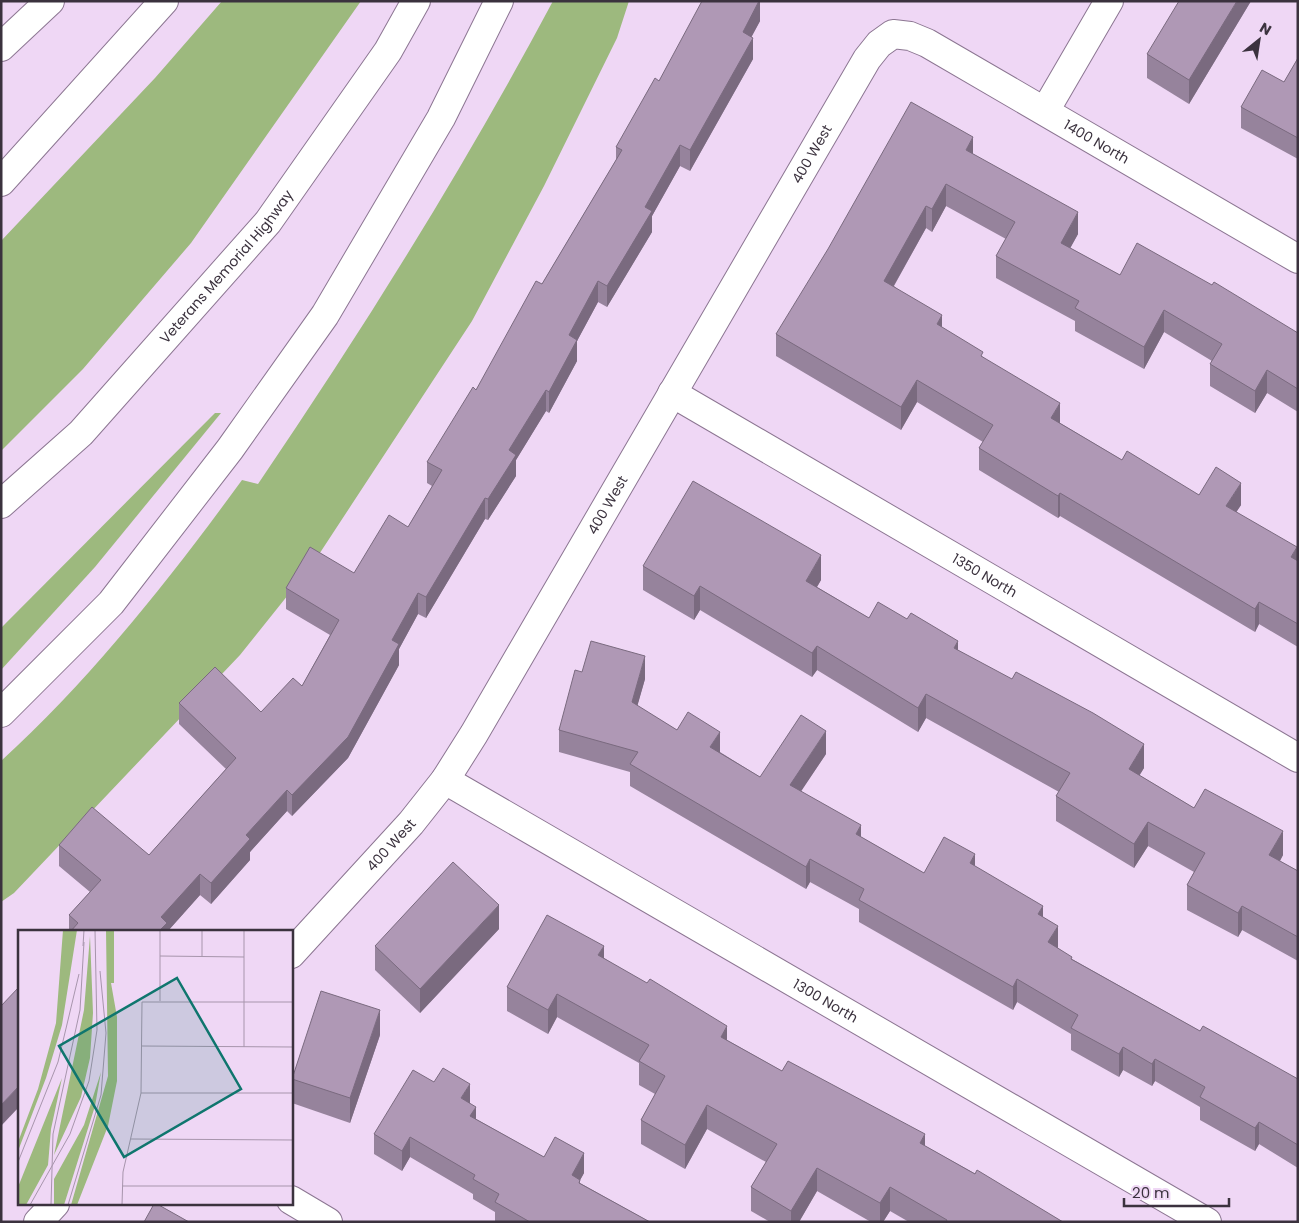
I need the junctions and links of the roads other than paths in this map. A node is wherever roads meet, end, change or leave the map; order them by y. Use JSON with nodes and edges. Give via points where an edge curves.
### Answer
{"nodes":[{"id":1,"x":50,"y":1,"type":"edge"},
{"id":2,"x":164,"y":1,"type":"edge"},
{"id":3,"x":416,"y":1,"type":"edge"},
{"id":4,"x":499,"y":1,"type":"edge"},
{"id":5,"x":1109,"y":1,"type":"edge"},
{"id":6,"x":893,"y":34,"type":"joint"},
{"id":7,"x":1,"y":47,"type":"edge"},
{"id":8,"x":1045,"y":111,"type":"junction"},
{"id":9,"x":1,"y":182,"type":"edge"},
{"id":10,"x":1298,"y":259,"type":"edge"},
{"id":11,"x":672,"y":393,"type":"junction"},
{"id":12,"x":1,"y":504,"type":"edge"},
{"id":13,"x":1,"y":713,"type":"edge"},
{"id":14,"x":1298,"y":758,"type":"edge"},
{"id":15,"x":445,"y":780,"type":"junction"},
{"id":16,"x":292,"y":953,"type":"edge"},
{"id":17,"x":292,"y":1201,"type":"edge"},
{"id":18,"x":53,"y":1206,"type":"edge"},
{"id":19,"x":38,"y":1222,"type":"edge"},
{"id":20,"x":328,"y":1222,"type":"edge"},
{"id":21,"x":1207,"y":1222,"type":"edge"}],
"edges":[{"from":1,"to":7,"type":"main road"},
{"from":2,"to":9,"type":"main road"},
{"from":3,"to":12,"type":"main road","name":"Veterans Memorial Highway","via":[[388,52],[268,222],[81,433]]},
{"from":4,"to":13,"type":"main road","via":[[441,118],[325,315],[230,449],[111,603]]},
{"from":5,"to":8,"type":"main road"},
{"from":6,"to":8,"type":"main road","name":"1400 North","via":[[927,42]]},
{"from":6,"to":11,"type":"main road","name":"400 West","via":[[867,59]]},
{"from":8,"to":10,"type":"main road","name":"1400 North"},
{"from":11,"to":14,"type":"main road","name":"1350 North"},
{"from":11,"to":15,"type":"main road","name":"400 West"},
{"from":15,"to":16,"type":"main road","name":"400 West","via":[[376,862]]},
{"from":15,"to":21,"type":"main road","name":"1300 North"},
{"from":17,"to":20,"type":"main road"},
{"from":18,"to":19,"type":"main road"}]}
